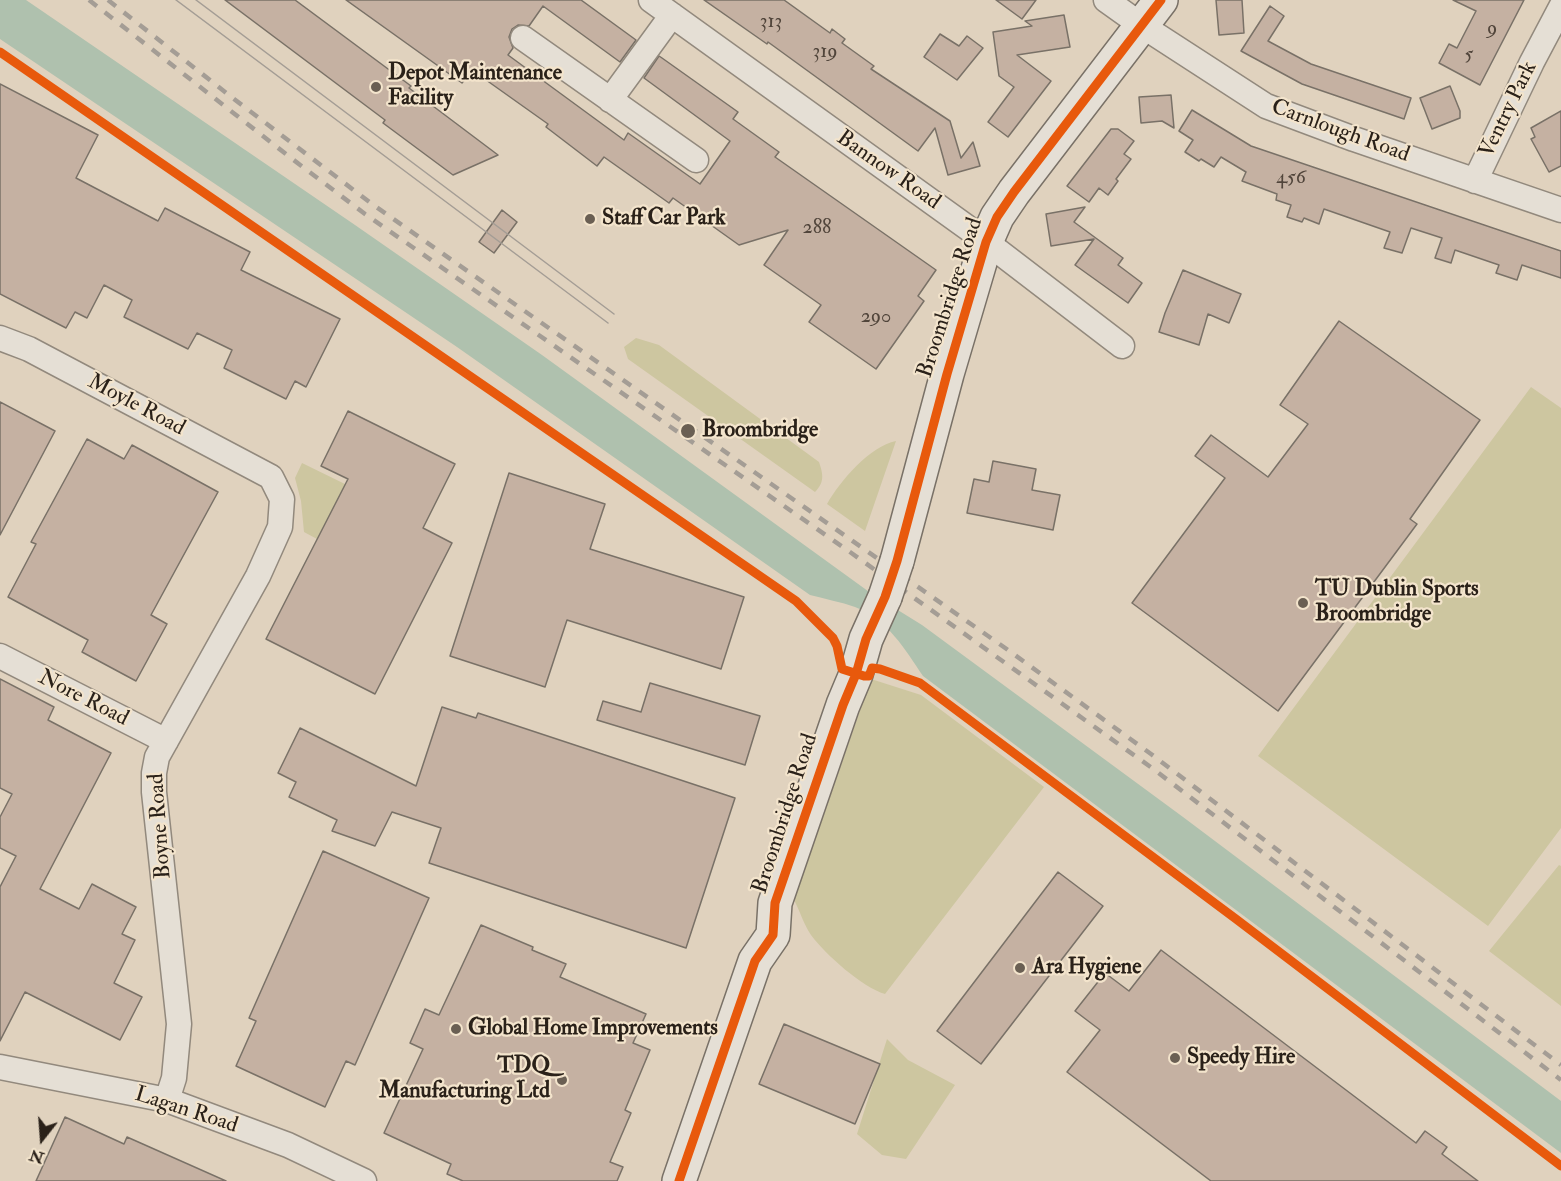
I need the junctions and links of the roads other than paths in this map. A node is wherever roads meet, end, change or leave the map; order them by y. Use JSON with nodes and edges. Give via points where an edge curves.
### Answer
{"nodes":[{"id":1,"x":651,"y":0,"type":"edge"},
{"id":2,"x":1106,"y":0,"type":"edge"},
{"id":3,"x":1161,"y":0,"type":"edge"},
{"id":4,"x":1561,"y":7,"type":"edge"},
{"id":5,"x":672,"y":15,"type":"junction"},
{"id":6,"x":1141,"y":25,"type":"junction"},
{"id":7,"x":523,"y":38,"type":"dead end"},
{"id":8,"x":610,"y":100,"type":"junction"},
{"id":9,"x":696,"y":160,"type":"dead end"},
{"id":10,"x":1475,"y":181,"type":"junction"},
{"id":11,"x":1561,"y":210,"type":"edge"},
{"id":12,"x":986,"y":242,"type":"junction"},
{"id":13,"x":0,"y":338,"type":"edge"},
{"id":14,"x":1122,"y":346,"type":"dead end"},
{"id":15,"x":271,"y":477,"type":"joint"},
{"id":16,"x":0,"y":656,"type":"edge"},
{"id":17,"x":166,"y":741,"type":"junction"},
{"id":18,"x":0,"y":1067,"type":"edge"},
{"id":19,"x":167,"y":1100,"type":"junction"},
{"id":20,"x":364,"y":1181,"type":"edge"},
{"id":21,"x":680,"y":1181,"type":"edge"}],
"edges":[{"from":1,"to":5,"type":"street","name":"Bannow Road"},
{"from":2,"to":6,"type":"street","name":"Carnlough Road"},
{"from":3,"to":6,"type":"street","name":"Broombridge Road"},
{"from":4,"to":10,"type":"street","name":"Ventry Park"},
{"from":5,"to":8,"type":"street"},
{"from":5,"to":12,"type":"street","name":"Bannow Road"},
{"from":6,"to":10,"type":"street","name":"Carnlough Road","via":[[1266,106]]},
{"from":6,"to":12,"type":"street","name":"Broombridge Road","via":[[1014,192]]},
{"from":7,"to":8,"type":"street"},
{"from":8,"to":9,"type":"street"},
{"from":10,"to":11,"type":"street","name":"Carnlough Road"},
{"from":12,"to":14,"type":"street","name":"Bannow Road"},
{"from":12,"to":21,"type":"street","name":"Broombridge Road","bridge":true,"via":[[899,555],[775,903],[773,935],[754,961]]},
{"from":13,"to":15,"type":"street","name":"Moyle Road","via":[[29,349]]},
{"from":15,"to":17,"type":"street","name":"Boyne Road","via":[[282,499],[280,527],[258,576]]},
{"from":16,"to":17,"type":"street","name":"Nore Road"},
{"from":17,"to":19,"type":"street","name":"Boyne Road","via":[[154,773],[154,792],[179,1024],[174,1078]]},
{"from":18,"to":19,"type":"street","name":"Lagan Road"},
{"from":19,"to":20,"type":"street","name":"Lagan Road","via":[[288,1145]]}]}
